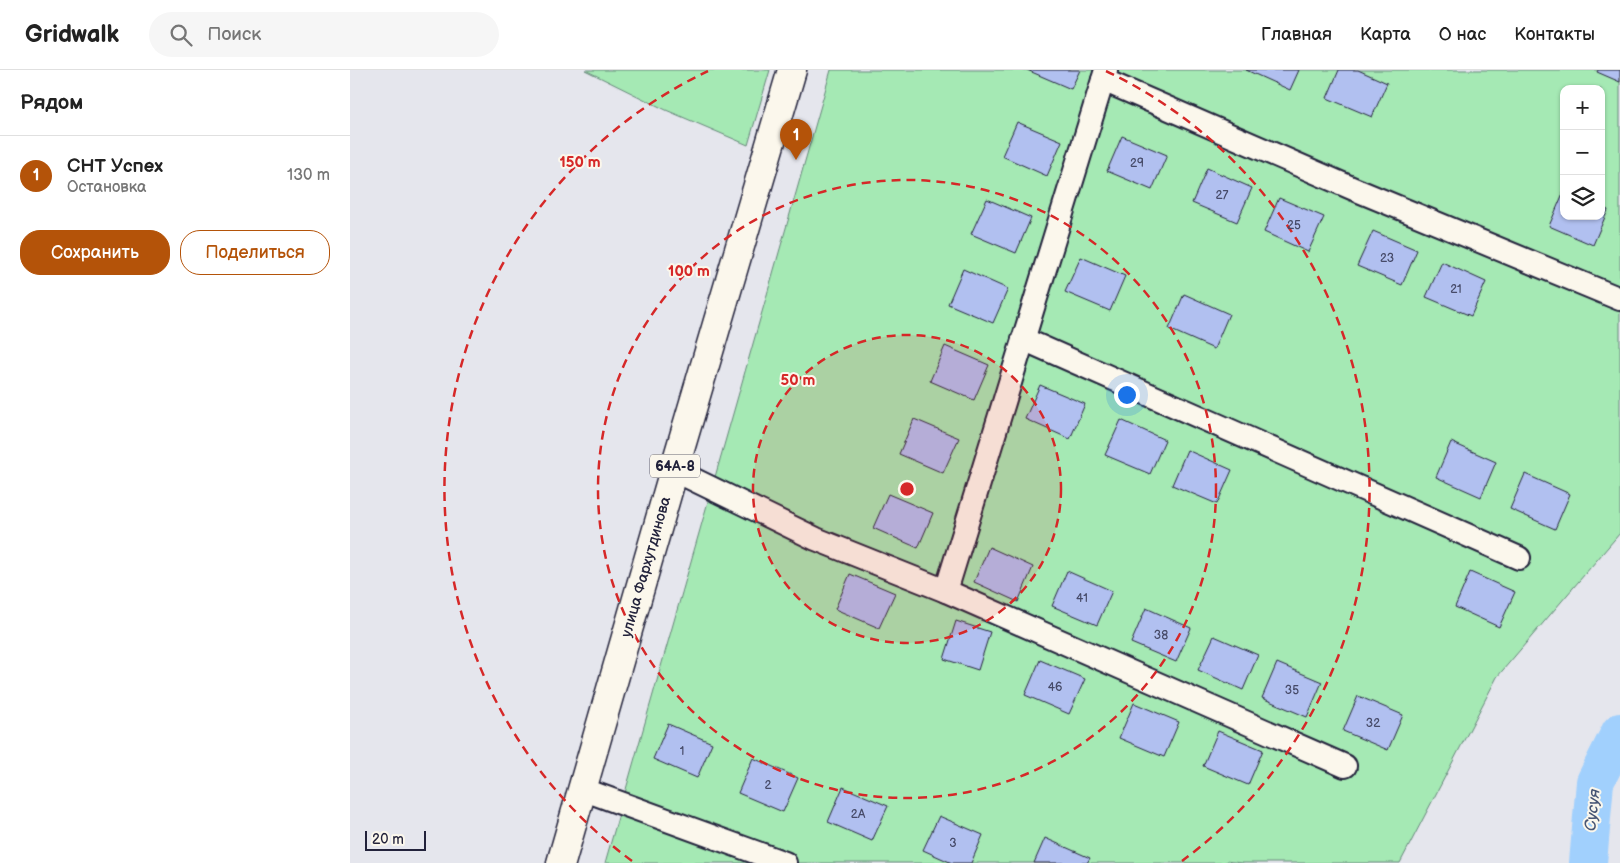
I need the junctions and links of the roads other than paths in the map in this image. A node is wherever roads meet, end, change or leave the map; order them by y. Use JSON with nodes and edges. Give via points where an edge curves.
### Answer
{"nodes":[{"id":1,"x":792,"y":70,"type":"edge"},
{"id":2,"x":1105,"y":75,"type":"edge"},
{"id":3,"x":1620,"y":298,"type":"edge"},
{"id":4,"x":1023,"y":339,"type":"junction"},
{"id":5,"x":674,"y":470,"type":"junction"},
{"id":6,"x":1519,"y":558,"type":"dead end"},
{"id":7,"x":946,"y":591,"type":"junction"},
{"id":8,"x":1345,"y":766,"type":"dead end"},
{"id":9,"x":582,"y":789,"type":"junction"},
{"id":10,"x":561,"y":863,"type":"edge"},
{"id":11,"x":785,"y":863,"type":"edge"}],
"edges":[{"from":1,"to":5,"type":"main road","name":"улица Фархутдинова","number":"64А-8"},
{"from":2,"to":3,"type":"street","via":[[1354,189]]},
{"from":2,"to":4,"type":"street"},
{"from":4,"to":6,"type":"street"},
{"from":4,"to":7,"type":"street"},
{"from":5,"to":7,"type":"street","via":[[816,539]]},
{"from":5,"to":9,"type":"main road","name":"улица Фархутдинова","number":"64А-8"},
{"from":7,"to":8,"type":"street"},
{"from":9,"to":10,"type":"main road","name":"улица Фархутдинова","number":"64А-8"},
{"from":9,"to":11,"type":"street"}]}
